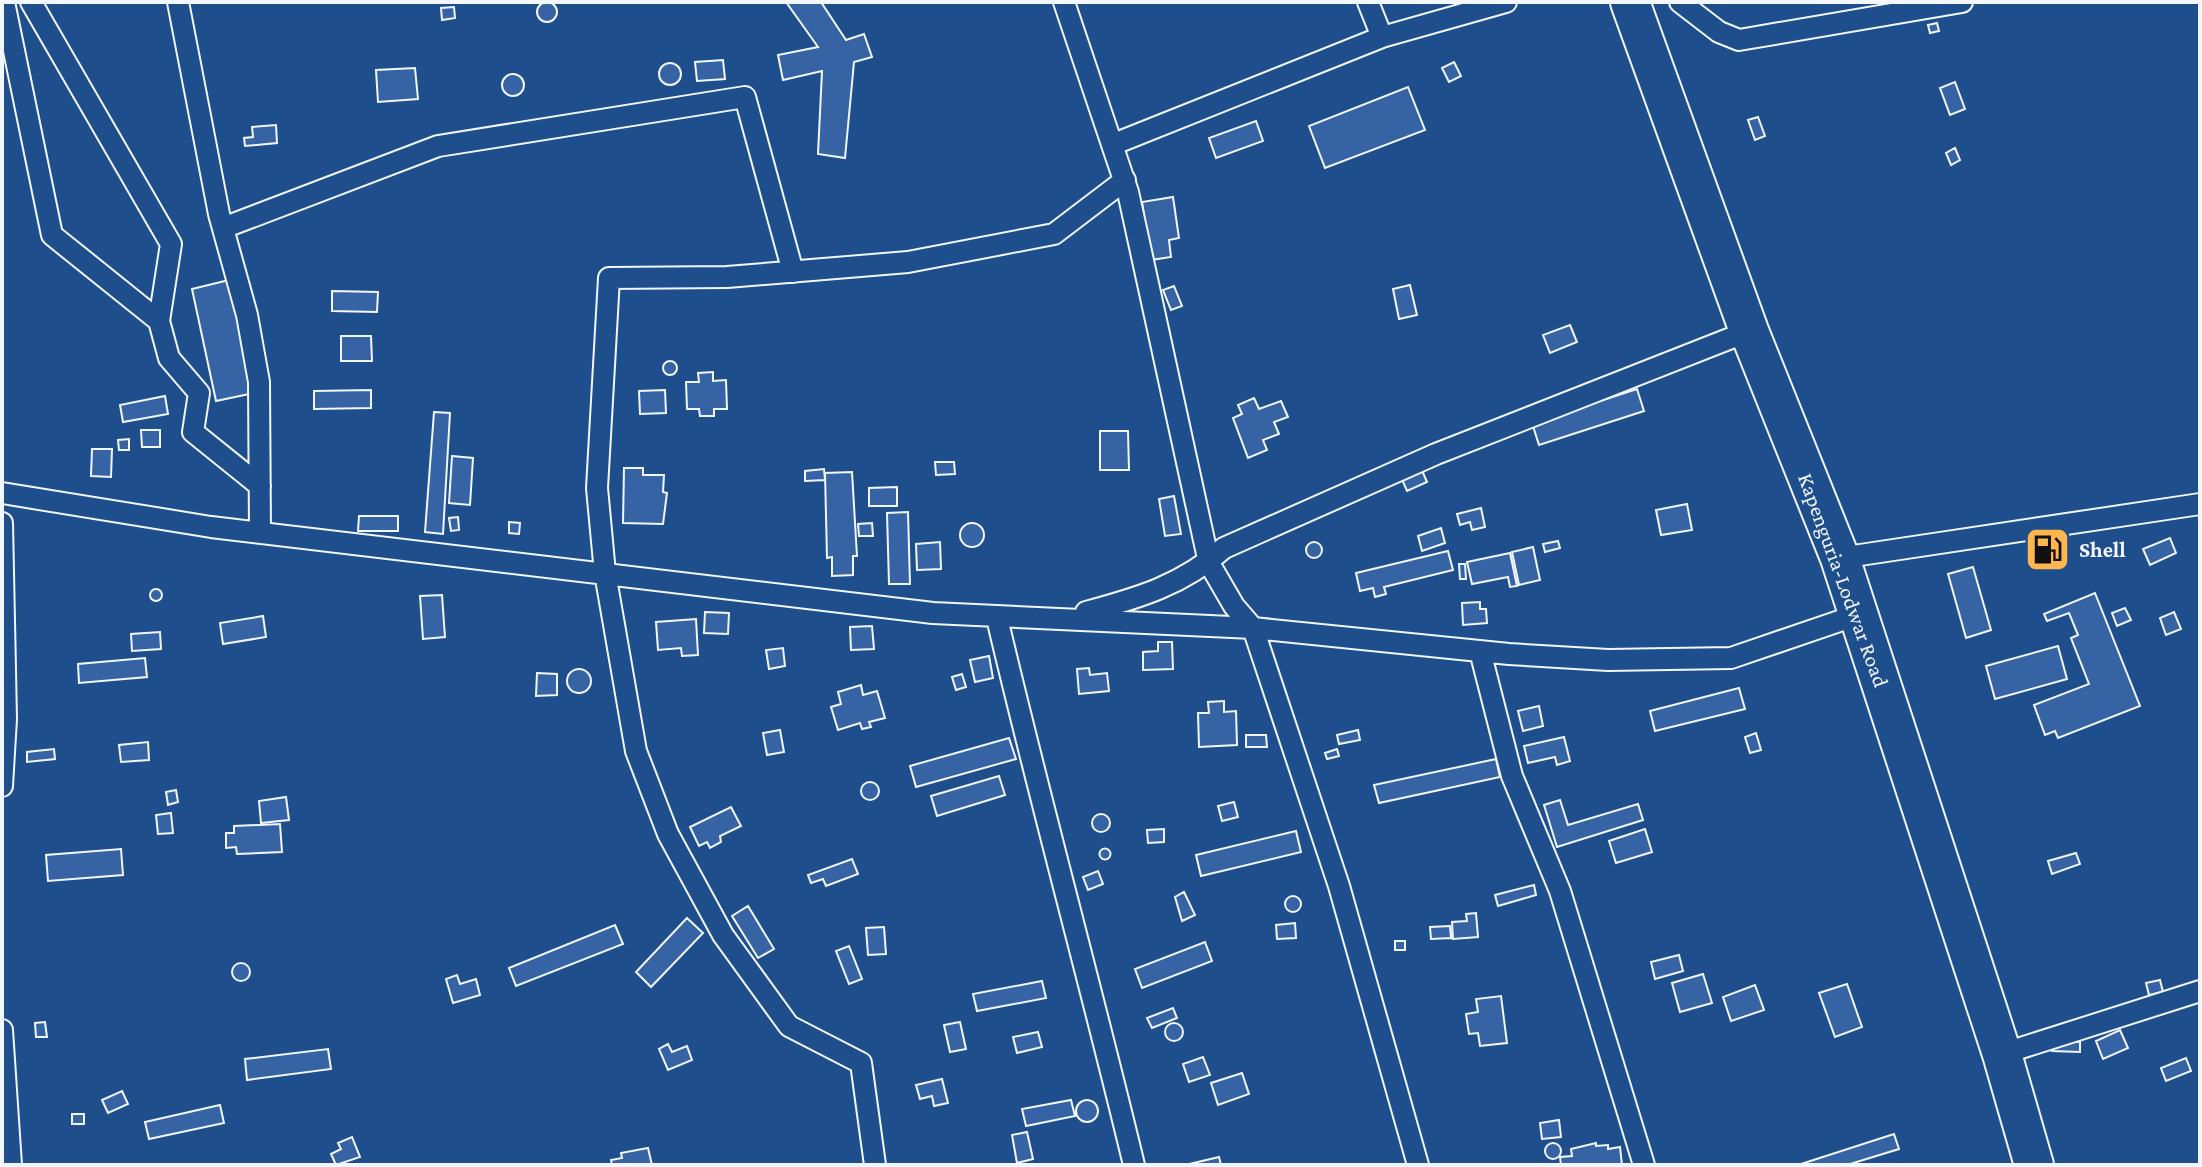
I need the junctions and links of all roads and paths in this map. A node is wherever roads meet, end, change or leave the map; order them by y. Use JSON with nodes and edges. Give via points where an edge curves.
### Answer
{"nodes":[{"id":1,"x":4,"y":2,"type":"edge"},
{"id":2,"x":31,"y":2,"type":"edge"},
{"id":3,"x":178,"y":2,"type":"edge"},
{"id":4,"x":1064,"y":2,"type":"edge"},
{"id":5,"x":1368,"y":2,"type":"edge"},
{"id":6,"x":1506,"y":2,"type":"edge"},
{"id":7,"x":1630,"y":2,"type":"edge"},
{"id":8,"x":1680,"y":2,"type":"edge"},
{"id":9,"x":1962,"y":2,"type":"edge"},
{"id":10,"x":1382,"y":37,"type":"junction"},
{"id":11,"x":1114,"y":144,"type":"junction"},
{"id":12,"x":1125,"y":180,"type":"junction"},
{"id":13,"x":223,"y":228,"type":"junction"},
{"id":14,"x":793,"y":272,"type":"junction"},
{"id":15,"x":159,"y":321,"type":"junction"},
{"id":16,"x":1749,"y":331,"type":"junction"},
{"id":17,"x":260,"y":486,"type":"junction"},
{"id":18,"x":2,"y":493,"type":"edge"},
{"id":19,"x":2200,"y":504,"type":"edge"},
{"id":20,"x":2,"y":523,"type":"edge"},
{"id":21,"x":260,"y":533,"type":"junction"},
{"id":22,"x":1840,"y":558,"type":"junction"},
{"id":23,"x":1209,"y":563,"type":"junction"},
{"id":24,"x":605,"y":573,"type":"junction"},
{"id":25,"x":1857,"y":615,"type":"junction"},
{"id":26,"x":1070,"y":617,"type":"junction"},
{"id":27,"x":997,"y":618,"type":"junction"},
{"id":28,"x":1253,"y":628,"type":"junction"},
{"id":29,"x":1480,"y":651,"type":"junction"},
{"id":30,"x":2,"y":786,"type":"edge"},
{"id":31,"x":2200,"y":991,"type":"edge"},
{"id":32,"x":2,"y":1030,"type":"edge"},
{"id":33,"x":2002,"y":1054,"type":"junction"},
{"id":34,"x":3,"y":1067,"type":"edge"},
{"id":35,"x":11,"y":1165,"type":"edge"},
{"id":36,"x":875,"y":1165,"type":"edge"},
{"id":37,"x":1134,"y":1165,"type":"edge"},
{"id":38,"x":1418,"y":1165,"type":"edge"},
{"id":39,"x":1644,"y":1165,"type":"edge"},
{"id":40,"x":2034,"y":1165,"type":"edge"}],
"edges":[{"from":1,"to":15,"type":"street","via":[[52,235]]},
{"from":2,"to":15,"type":"street","via":[[171,244]]},
{"from":3,"to":13,"type":"street"},
{"from":4,"to":11,"type":"street"},
{"from":5,"to":10,"type":"street"},
{"from":6,"to":10,"type":"street"},
{"from":7,"to":16,"type":"highway","name":"Kapenguria-Lodwar Road"},
{"from":8,"to":9,"type":"street","via":[[1719,32],[1739,40]]},
{"from":10,"to":11,"type":"street"},
{"from":11,"to":12,"type":"street"},
{"from":12,"to":14,"type":"street","via":[[1054,234],[908,262]]},
{"from":12,"to":23,"type":"street"},
{"from":13,"to":14,"type":"street","via":[[438,146],[745,97]]},
{"from":13,"to":17,"type":"street","via":[[259,382]]},
{"from":14,"to":24,"type":"street","via":[[609,278],[597,488]]},
{"from":15,"to":17,"type":"street","via":[[169,358],[199,393],[193,432]]},
{"from":16,"to":22,"type":"highway","name":"Kapenguria-Lodwar Road"},
{"from":16,"to":23,"type":"street","via":[[1436,454],[1224,548]]},
{"from":17,"to":21,"type":"street"},
{"from":18,"to":21,"type":"street"},
{"from":19,"to":22,"type":"street"},
{"from":20,"to":30,"type":"street"},
{"from":21,"to":24,"type":"street"},
{"from":22,"to":25,"type":"highway","name":"Kapenguria-Lodwar Road"},
{"from":23,"to":26,"type":"street","via":[[1156,592]]},
{"from":23,"to":28,"type":"street"},
{"from":24,"to":27,"type":"street"},
{"from":24,"to":36,"type":"street","via":[[636,751],[668,834],[723,935],[789,1026],[861,1063]]},
{"from":25,"to":29,"type":"street","via":[[1731,658],[1608,660]]},
{"from":25,"to":33,"type":"highway","name":"Kapenguria-Lodwar Road"},
{"from":26,"to":27,"type":"street"},
{"from":26,"to":28,"type":"street"},
{"from":27,"to":37,"type":"street"},
{"from":28,"to":29,"type":"street"},
{"from":28,"to":38,"type":"street","via":[[1339,886]]},
{"from":29,"to":39,"type":"street","via":[[1512,776],[1560,891]]},
{"from":31,"to":33,"type":"street"},
{"from":32,"to":34,"type":"street"},
{"from":33,"to":40,"type":"highway","name":"Kapenguria-Lodwar Road"},
{"from":34,"to":35,"type":"street"}]}
